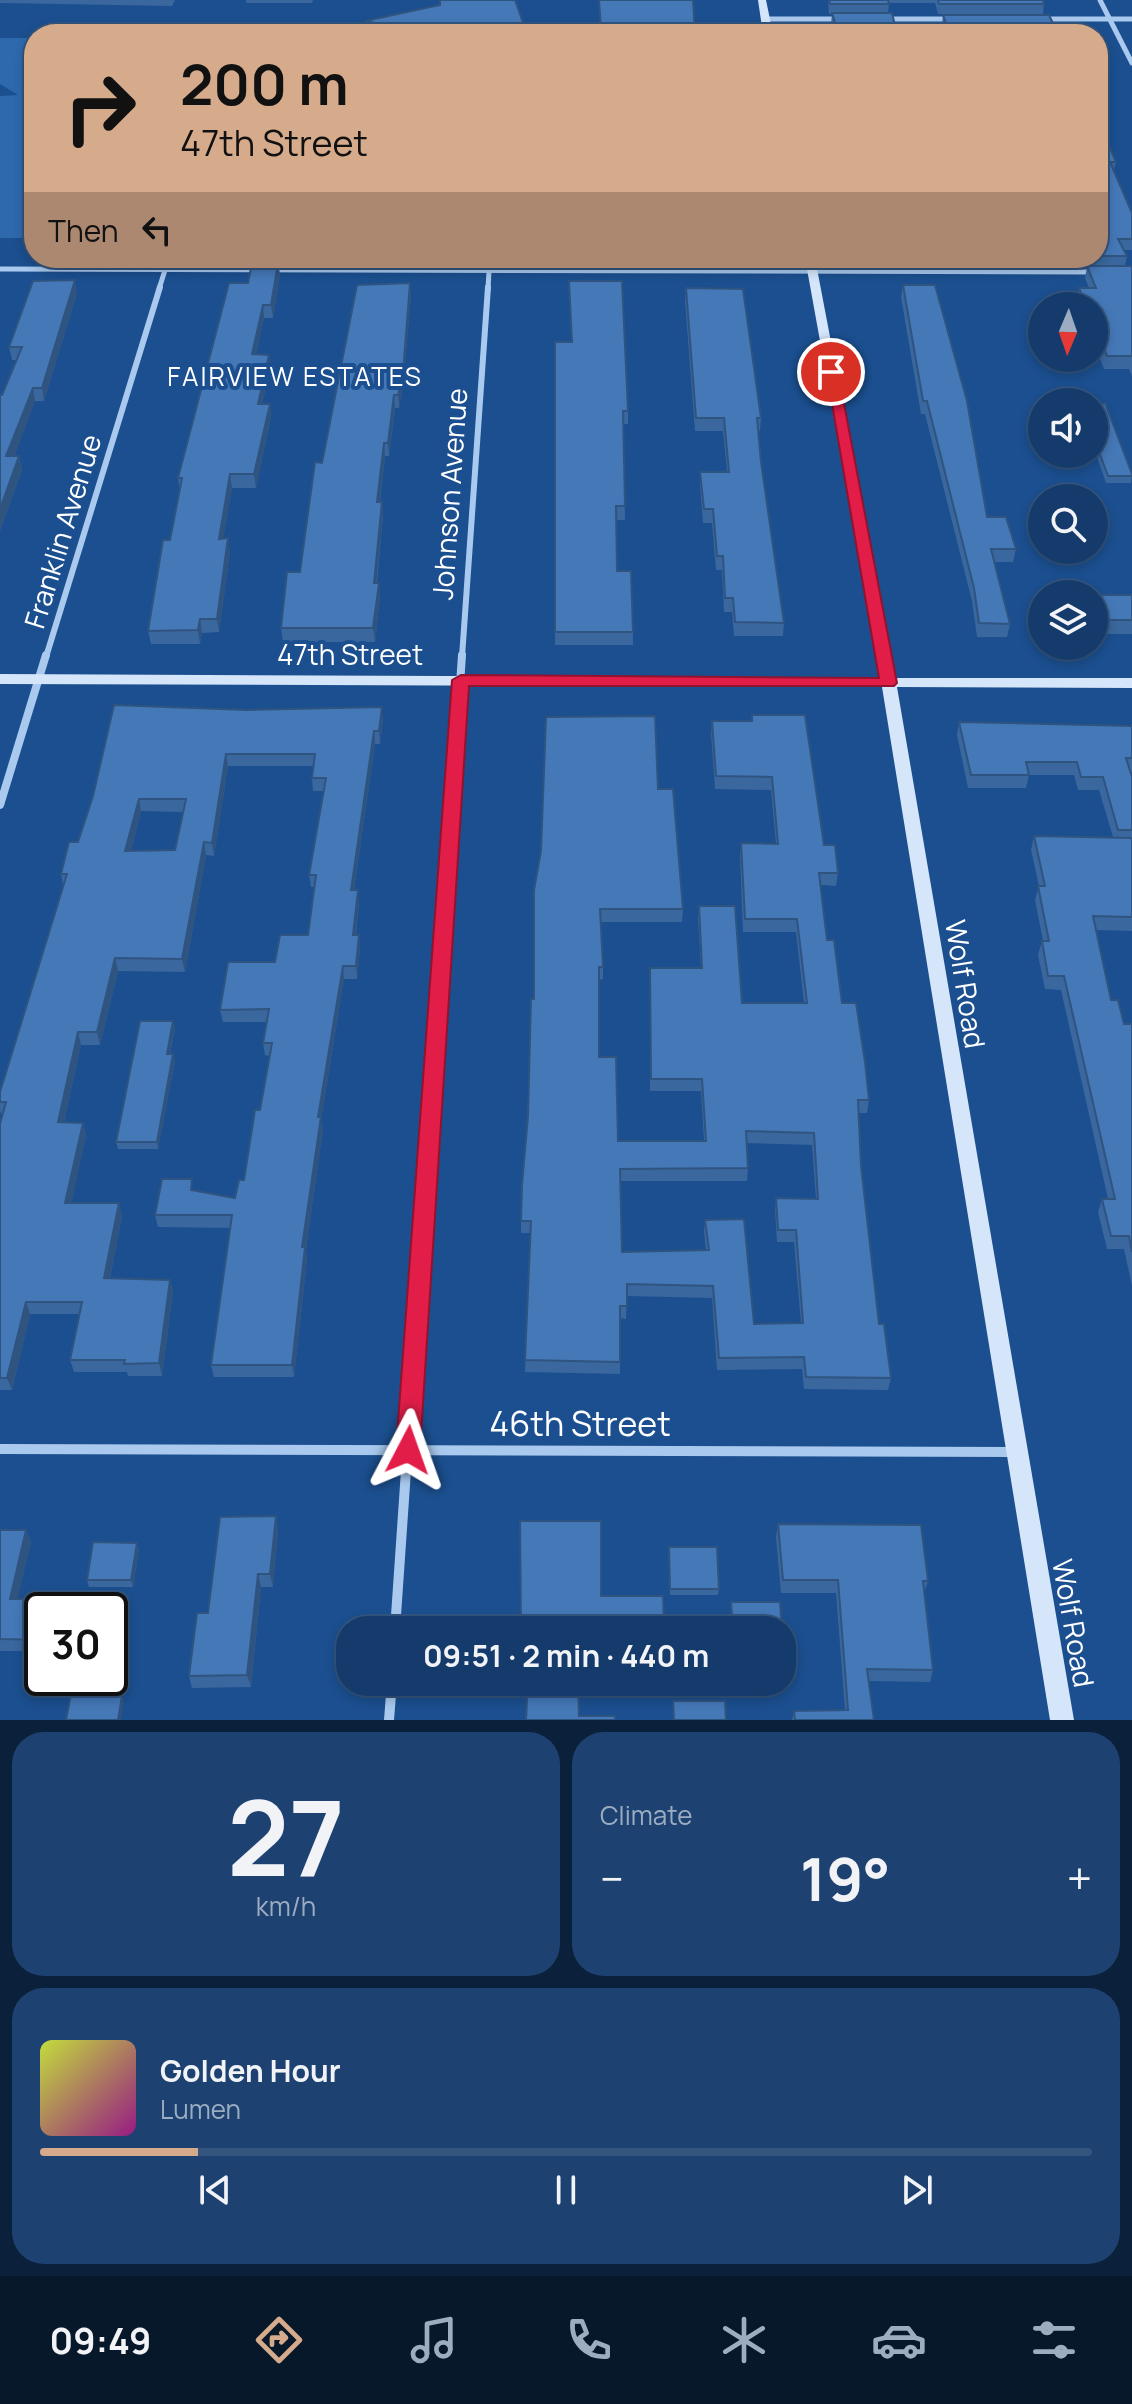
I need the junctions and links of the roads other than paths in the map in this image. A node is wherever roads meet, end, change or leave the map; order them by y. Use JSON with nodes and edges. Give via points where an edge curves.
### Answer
{"nodes":[{"id":1,"x":762,"y":0,"type":"edge"},
{"id":2,"x":1100,"y":0,"type":"edge"},
{"id":3,"x":765,"y":19,"type":"junction"},
{"id":4,"x":849,"y":19,"type":"edge"},
{"id":5,"x":881,"y":19,"type":"edge"},
{"id":6,"x":960,"y":19,"type":"edge"},
{"id":7,"x":1040,"y":19,"type":"edge"},
{"id":8,"x":1110,"y":19,"type":"junction"},
{"id":9,"x":1132,"y":19,"type":"edge"},
{"id":10,"x":766,"y":24,"type":"edge"},
{"id":11,"x":1132,"y":63,"type":"edge"},
{"id":12,"x":650,"y":268,"type":"edge"},
{"id":13,"x":812,"y":268,"type":"edge"},
{"id":14,"x":935,"y":268,"type":"edge"},
{"id":15,"x":0,"y":269,"type":"edge"},
{"id":16,"x":165,"y":270,"type":"junction"},
{"id":17,"x":364,"y":270,"type":"joint"},
{"id":18,"x":489,"y":271,"type":"junction"},
{"id":19,"x":1101,"y":272,"type":"edge"},
{"id":20,"x":0,"y":679,"type":"edge"},
{"id":21,"x":39,"y":679,"type":"junction"},
{"id":22,"x":461,"y":680,"type":"junction"},
{"id":23,"x":889,"y":683,"type":"junction"},
{"id":24,"x":1132,"y":683,"type":"edge"},
{"id":25,"x":0,"y":805,"type":"edge"},
{"id":26,"x":0,"y":1449,"type":"edge"},
{"id":27,"x":408,"y":1450,"type":"junction"},
{"id":28,"x":1015,"y":1452,"type":"junction"},
{"id":29,"x":396,"y":1616,"type":"edge"},
{"id":30,"x":391,"y":1696,"type":"edge"},
{"id":31,"x":389,"y":1720,"type":"edge"},
{"id":32,"x":1062,"y":1720,"type":"edge"}],
"edges":[{"from":1,"to":3,"type":"main road"},
{"from":2,"to":8,"type":"street"},
{"from":3,"to":4,"type":"street"},
{"from":3,"to":10,"type":"main road"},
{"from":5,"to":6,"type":"street"},
{"from":7,"to":8,"type":"street"},
{"from":8,"to":9,"type":"street"},
{"from":8,"to":11,"type":"street"},
{"from":12,"to":18,"type":"street"},
{"from":13,"to":23,"type":"main road","name":"Wolf Road"},
{"from":14,"to":19,"type":"street"},
{"from":15,"to":16,"type":"street"},
{"from":16,"to":17,"type":"street"},
{"from":16,"to":21,"type":"street","name":"Franklin Avenue"},
{"from":17,"to":18,"type":"street"},
{"from":18,"to":22,"type":"street","name":"Johnson Avenue"},
{"from":20,"to":21,"type":"main road","name":"47th Street"},
{"from":21,"to":22,"type":"main road","name":"47th Street"},
{"from":21,"to":25,"type":"street","name":"Franklin Avenue"},
{"from":22,"to":23,"type":"main road","name":"47th Street"},
{"from":22,"to":27,"type":"street","name":"Johnson Avenue"},
{"from":23,"to":24,"type":"main road","name":"47th Street"},
{"from":23,"to":28,"type":"main road","name":"Wolf Road"},
{"from":26,"to":27,"type":"street","name":"46th Street"},
{"from":27,"to":28,"type":"street","name":"46th Street"},
{"from":27,"to":29,"type":"street","name":"Johnson Avenue"},
{"from":28,"to":32,"type":"main road","name":"Wolf Road"},
{"from":30,"to":31,"type":"street"}]}
